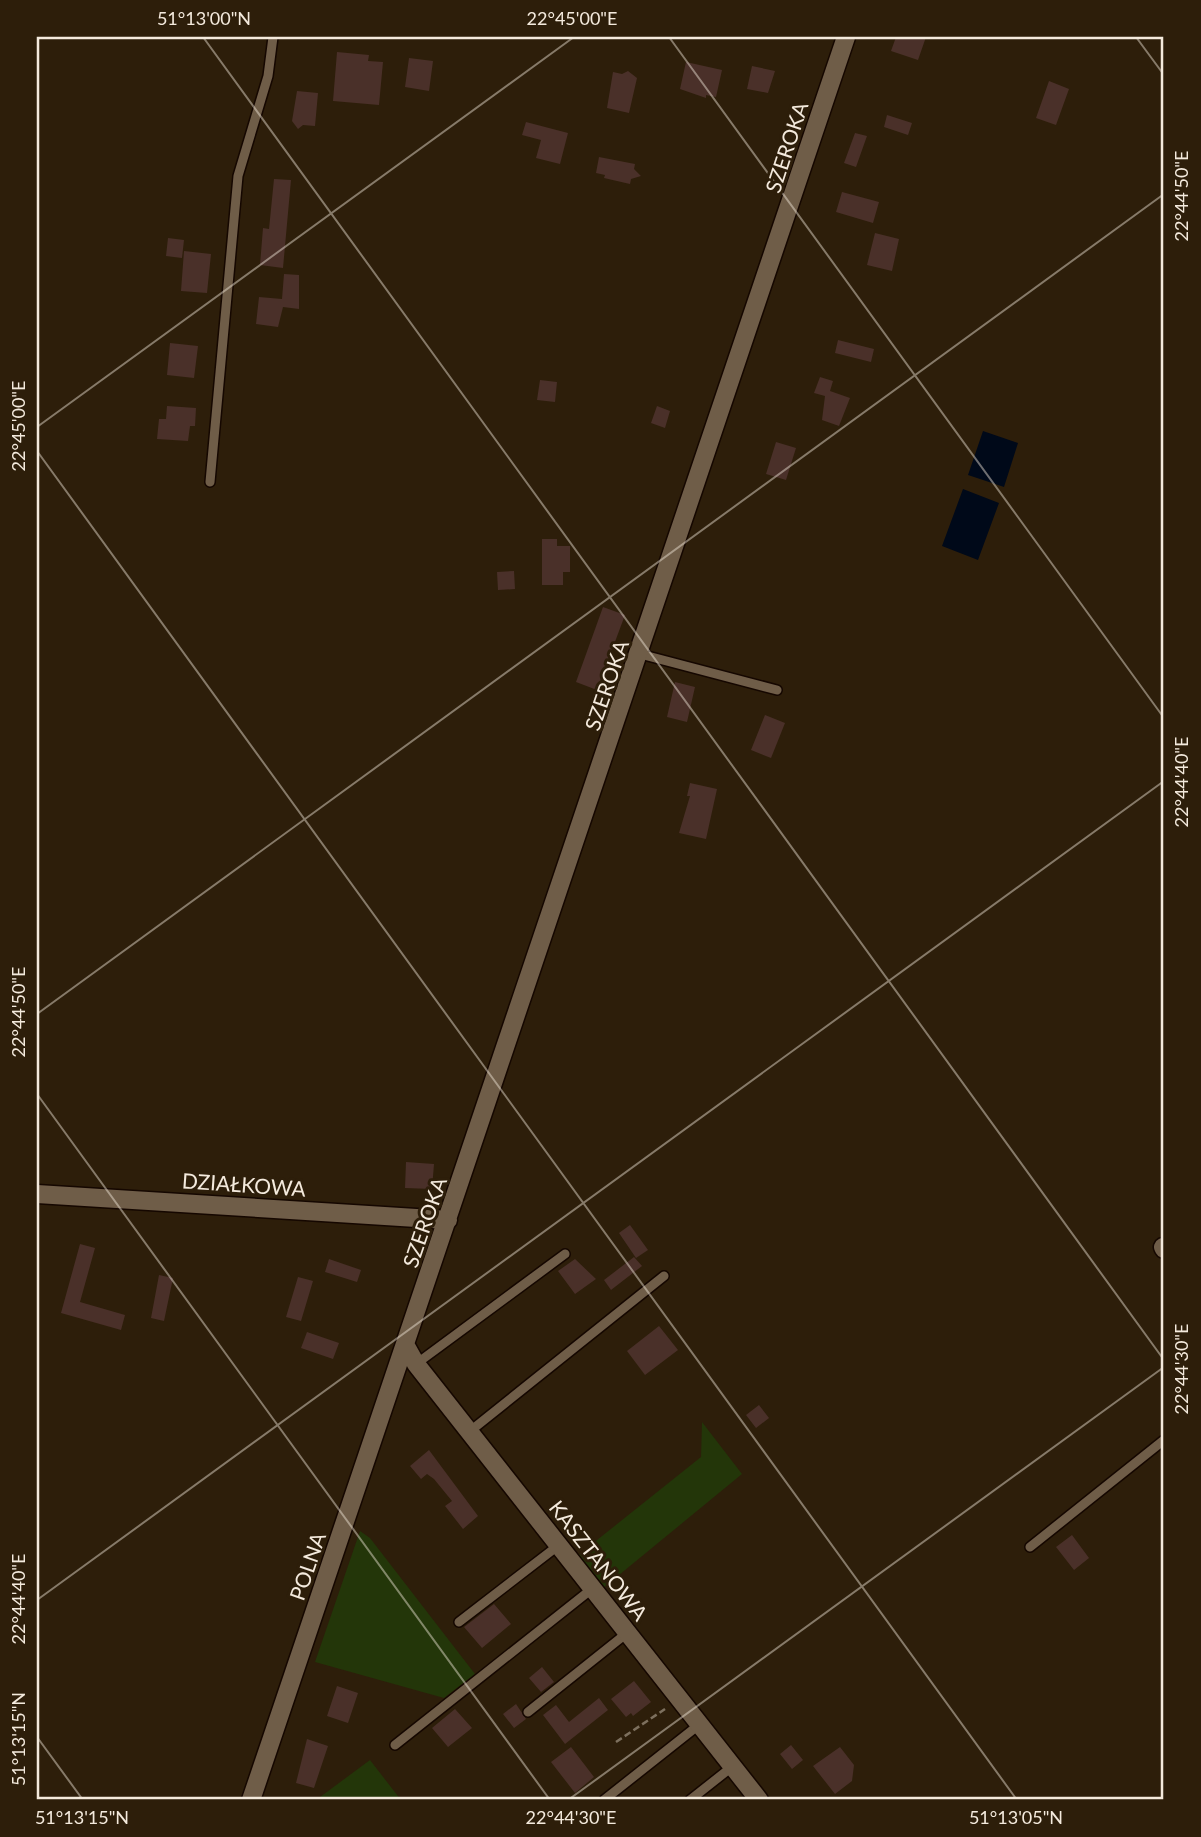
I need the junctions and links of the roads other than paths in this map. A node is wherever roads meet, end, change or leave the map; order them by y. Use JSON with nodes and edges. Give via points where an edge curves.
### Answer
{"nodes":[{"id":1,"x":273,"y":37,"type":"edge"},
{"id":2,"x":846,"y":37,"type":"edge"},
{"id":3,"x":210,"y":482,"type":"dead end"},
{"id":4,"x":640,"y":654,"type":"junction"},
{"id":5,"x":777,"y":690,"type":"dead end"},
{"id":6,"x":37,"y":1194,"type":"edge"},
{"id":7,"x":449,"y":1220,"type":"junction"},
{"id":8,"x":565,"y":1254,"type":"dead end"},
{"id":9,"x":664,"y":1276,"type":"dead end"},
{"id":10,"x":406,"y":1346,"type":"junction"},
{"id":11,"x":416,"y":1364,"type":"junction"},
{"id":12,"x":470,"y":1432,"type":"junction"},
{"id":13,"x":1164,"y":1440,"type":"edge"},
{"id":14,"x":559,"y":1545,"type":"junction"},
{"id":15,"x":1030,"y":1547,"type":"dead end"},
{"id":16,"x":593,"y":1588,"type":"junction"},
{"id":17,"x":459,"y":1622,"type":"dead end"},
{"id":18,"x":627,"y":1633,"type":"junction"},
{"id":19,"x":528,"y":1712,"type":"dead end"},
{"id":20,"x":700,"y":1724,"type":"junction"},
{"id":21,"x":394,"y":1745,"type":"dead end"},
{"id":22,"x":733,"y":1766,"type":"junction"},
{"id":23,"x":251,"y":1800,"type":"edge"},
{"id":24,"x":604,"y":1800,"type":"edge"},
{"id":25,"x":691,"y":1800,"type":"edge"},
{"id":26,"x":759,"y":1800,"type":"edge"}],
"edges":[{"from":1,"to":3,"type":"lane","via":[[268,76],[238,177]]},
{"from":2,"to":4,"type":"street","name":"SZEROKA"},
{"from":4,"to":5,"type":"lane"},
{"from":4,"to":7,"type":"street","name":"SZEROKA"},
{"from":6,"to":7,"type":"street","name":"DZIAŁKOWA"},
{"from":7,"to":10,"type":"street","name":"SZEROKA"},
{"from":8,"to":11,"type":"lane"},
{"from":9,"to":12,"type":"lane"},
{"from":10,"to":11,"type":"street","name":"KASZTANOWA"},
{"from":10,"to":23,"type":"street","name":"POLNA"},
{"from":11,"to":12,"type":"street","name":"KASZTANOWA"},
{"from":12,"to":14,"type":"street","name":"KASZTANOWA"},
{"from":13,"to":15,"type":"lane"},
{"from":14,"to":16,"type":"street","name":"KASZTANOWA"},
{"from":14,"to":17,"type":"lane"},
{"from":16,"to":18,"type":"street","name":"KASZTANOWA"},
{"from":16,"to":21,"type":"lane"},
{"from":18,"to":19,"type":"lane"},
{"from":18,"to":20,"type":"street","name":"KASZTANOWA"},
{"from":20,"to":22,"type":"street","name":"KASZTANOWA"},
{"from":20,"to":24,"type":"lane"},
{"from":22,"to":25,"type":"lane"},
{"from":22,"to":26,"type":"street","name":"KASZTANOWA"}]}
